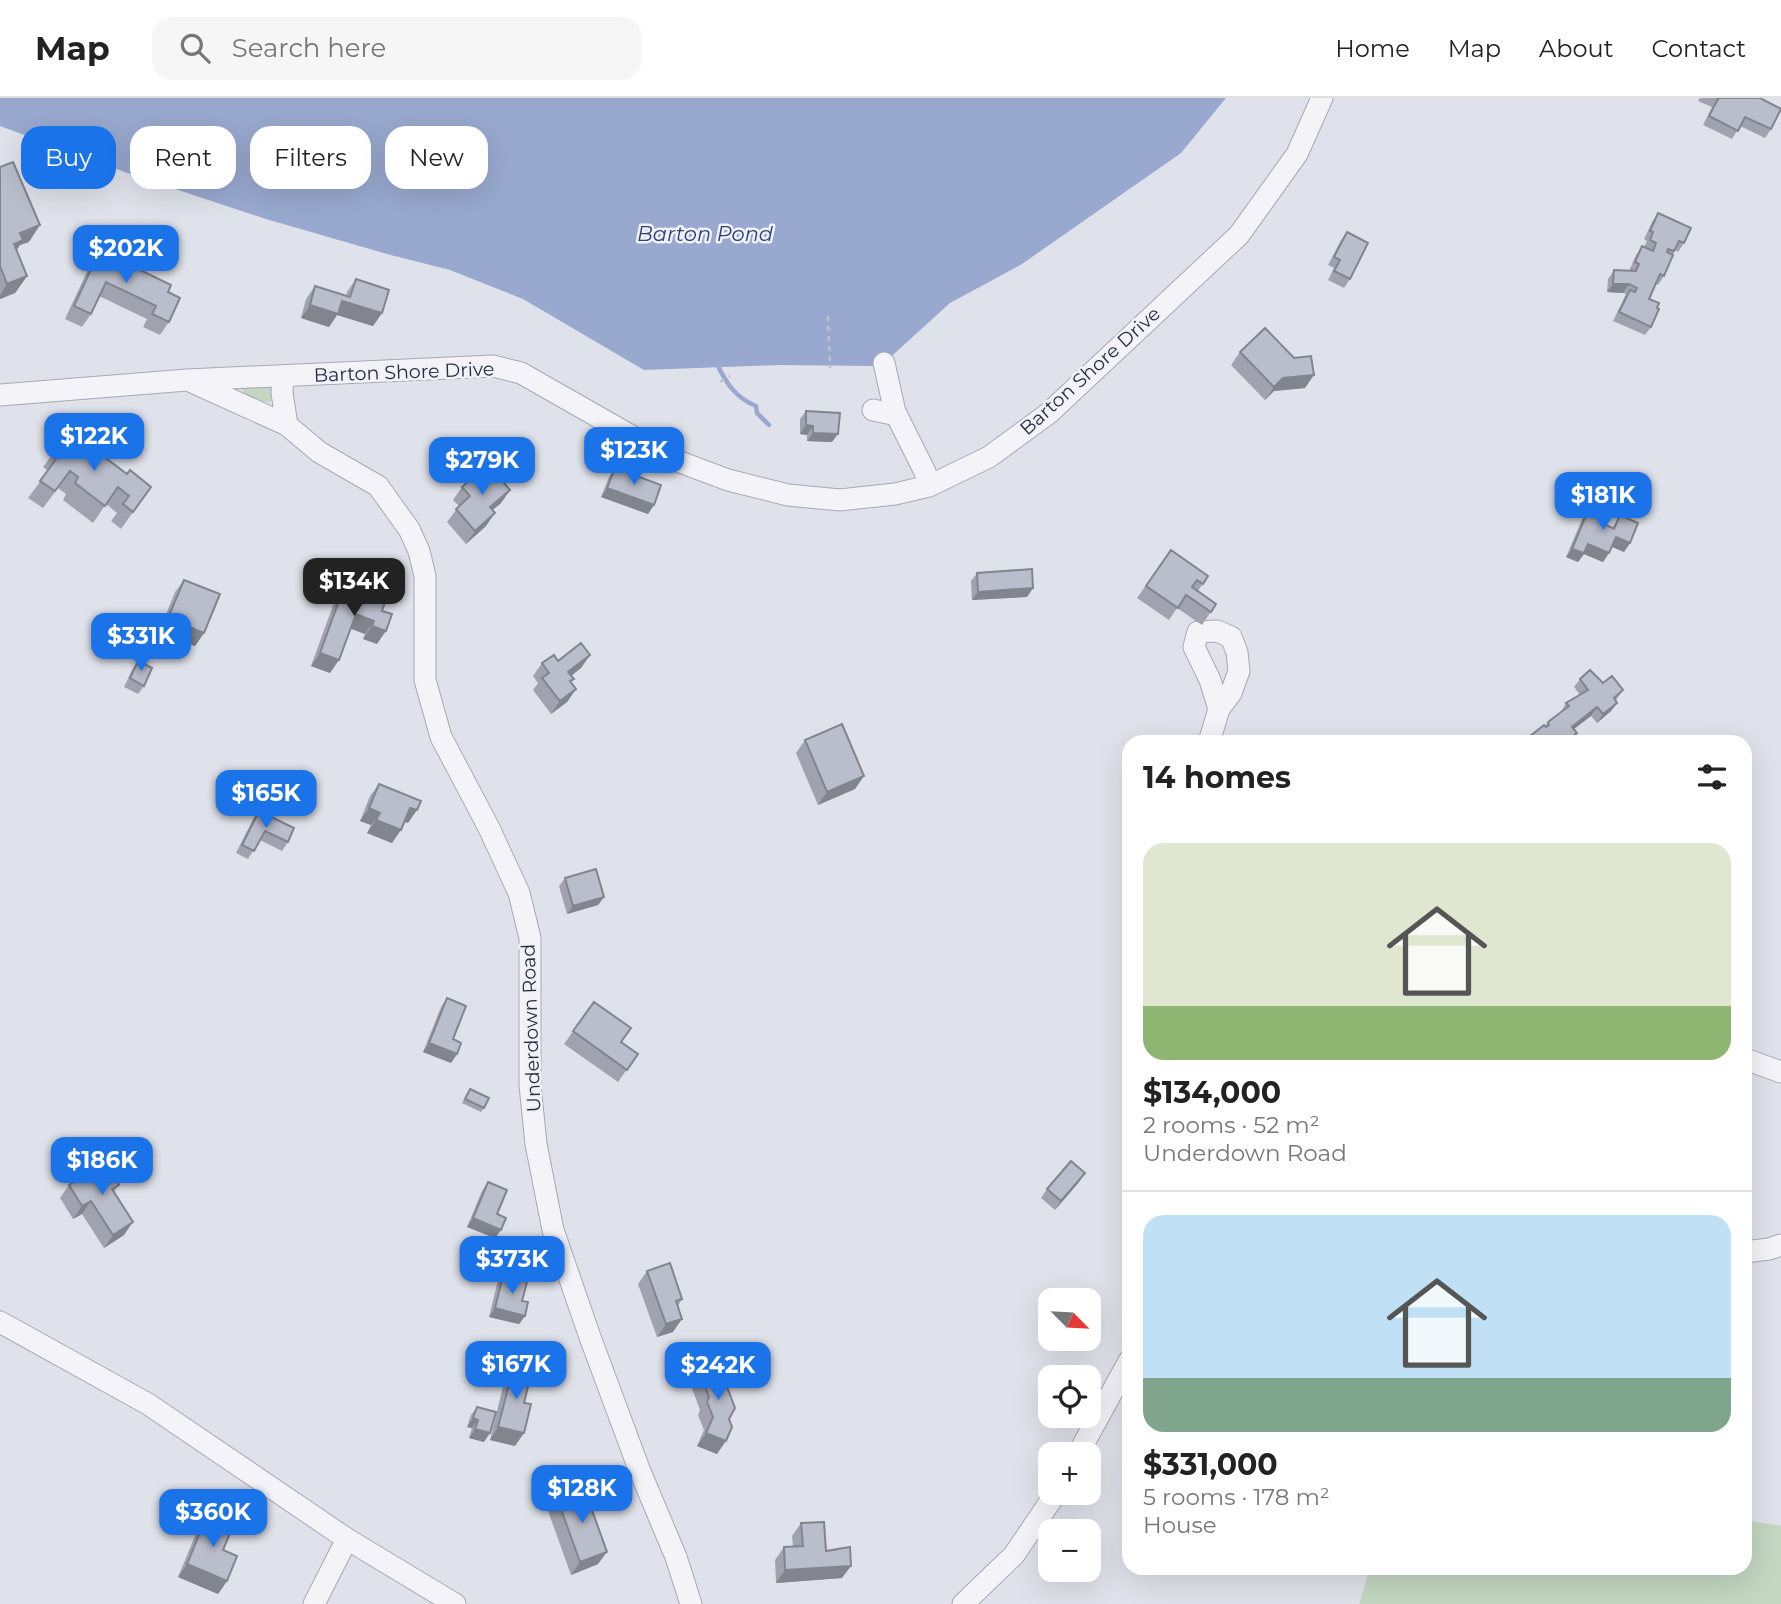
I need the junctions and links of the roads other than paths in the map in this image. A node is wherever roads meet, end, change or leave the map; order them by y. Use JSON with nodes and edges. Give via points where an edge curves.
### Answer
{"nodes":[{"id":1,"x":1322,"y":98,"type":"edge"},
{"id":2,"x":884,"y":363,"type":"dead end"},
{"id":3,"x":282,"y":376,"type":"junction"},
{"id":4,"x":187,"y":380,"type":"junction"},
{"id":5,"x":0,"y":395,"type":"edge"},
{"id":6,"x":873,"y":410,"type":"dead end"},
{"id":7,"x":897,"y":415,"type":"junction"},
{"id":8,"x":287,"y":425,"type":"junction"},
{"id":9,"x":929,"y":486,"type":"junction"},
{"id":10,"x":1219,"y":709,"type":"dead end"},
{"id":11,"x":1211,"y":735,"type":"edge"},
{"id":12,"x":1752,"y":1062,"type":"edge"},
{"id":13,"x":1781,"y":1072,"type":"edge"},
{"id":14,"x":1781,"y":1245,"type":"edge"},
{"id":15,"x":1752,"y":1251,"type":"edge"},
{"id":16,"x":0,"y":1322,"type":"edge"},
{"id":17,"x":1122,"y":1374,"type":"edge"},
{"id":18,"x":1085,"y":1442,"type":"edge"},
{"id":19,"x":1048,"y":1505,"type":"edge"},
{"id":20,"x":347,"y":1539,"type":"junction"},
{"id":21,"x":314,"y":1604,"type":"edge"},
{"id":22,"x":455,"y":1604,"type":"edge"},
{"id":23,"x":691,"y":1604,"type":"edge"},
{"id":24,"x":963,"y":1604,"type":"edge"}],
"edges":[{"from":1,"to":9,"type":"street","name":"Barton Shore Drive","via":[[1297,154],[1238,234],[1049,413],[989,457]]},
{"from":2,"to":7,"type":"street"},
{"from":3,"to":4,"type":"street","name":"Barton Shore Drive"},
{"from":3,"to":8,"type":"street"},
{"from":3,"to":9,"type":"street","name":"Barton Shore Drive","via":[[493,366],[521,373],[672,459],[728,480],[788,495],[840,500]]},
{"from":4,"to":5,"type":"street","name":"Barton Shore Drive"},
{"from":4,"to":8,"type":"street","name":"Underdown Road"},
{"from":6,"to":7,"type":"street"},
{"from":7,"to":9,"type":"street"},
{"from":8,"to":23,"type":"street","name":"Underdown Road","via":[[319,452],[378,486],[410,530],[419,551],[425,576],[425,680],[441,737],[519,894],[530,938],[530,1085],[553,1230]]},
{"from":10,"to":11,"type":"street"},
{"from":12,"to":13,"type":"street"},
{"from":14,"to":15,"type":"street"},
{"from":16,"to":20,"type":"street","via":[[148,1404]]},
{"from":17,"to":18,"type":"street"},
{"from":19,"to":24,"type":"street","via":[[1014,1555]]},
{"from":20,"to":21,"type":"street"},
{"from":20,"to":22,"type":"street"}]}
